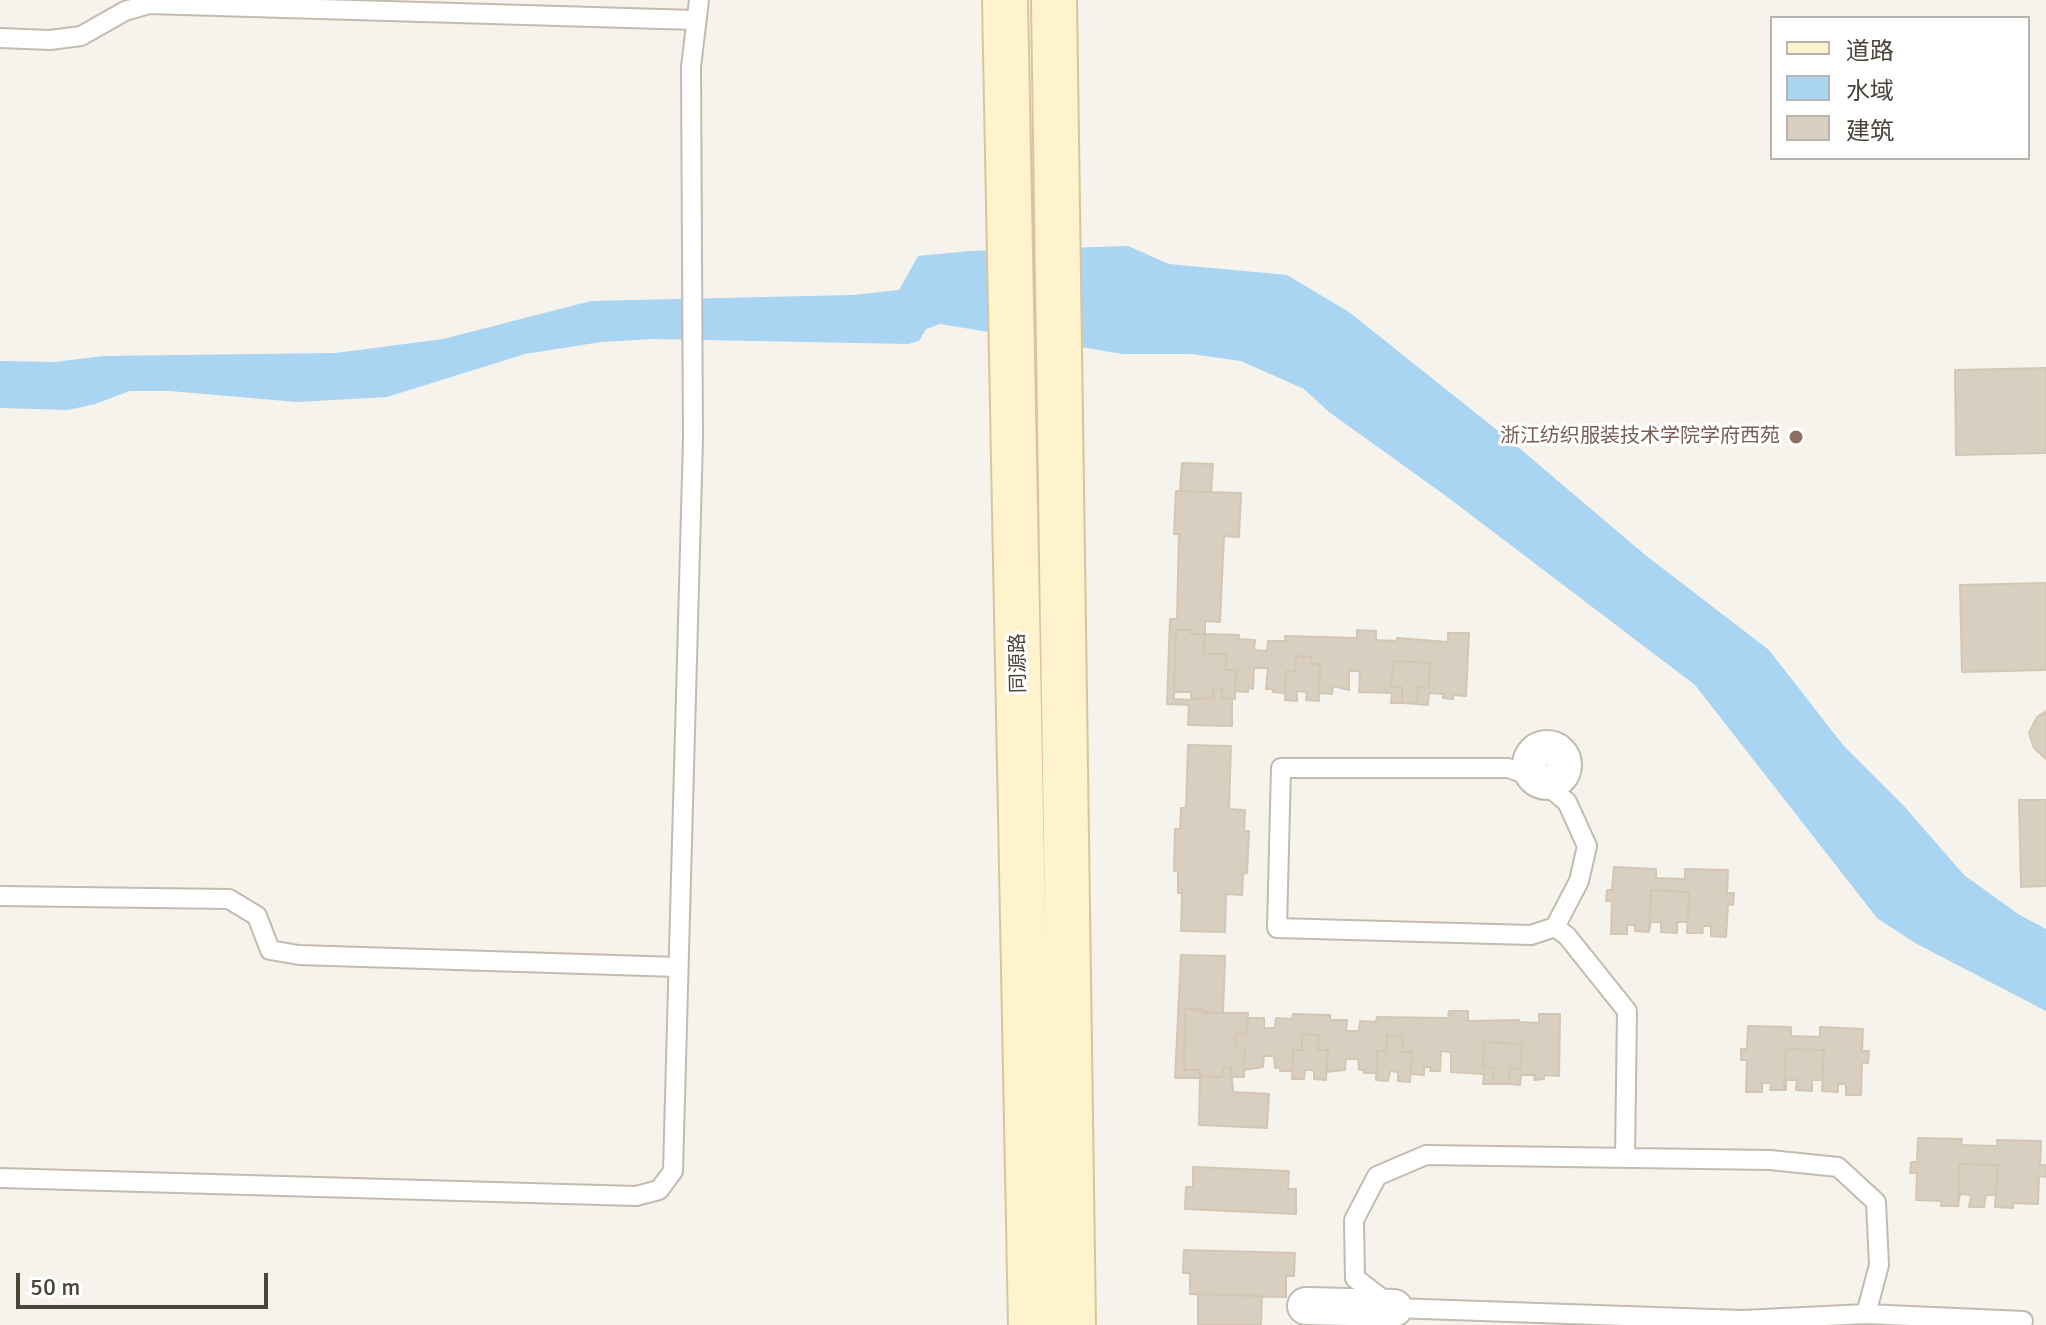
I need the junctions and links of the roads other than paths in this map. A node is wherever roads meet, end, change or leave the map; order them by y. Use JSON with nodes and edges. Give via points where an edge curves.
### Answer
{"nodes":[{"id":1,"x":699,"y":0,"type":"edge"},
{"id":2,"x":1005,"y":0,"type":"edge"},
{"id":3,"x":1054,"y":0,"type":"edge"},
{"id":4,"x":479,"y":7,"type":"edge"},
{"id":5,"x":695,"y":20,"type":"junction"},
{"id":6,"x":0,"y":38,"type":"edge"},
{"id":7,"x":0,"y":896,"type":"edge"},
{"id":8,"x":1555,"y":927,"type":"junction"},
{"id":9,"x":678,"y":967,"type":"junction"},
{"id":10,"x":1625,"y":1157,"type":"junction"},
{"id":11,"x":0,"y":1178,"type":"edge"},
{"id":12,"x":1306,"y":1306,"type":"dead end"},
{"id":13,"x":1394,"y":1308,"type":"junction"},
{"id":14,"x":1866,"y":1314,"type":"junction"},
{"id":15,"x":1613,"y":1321,"type":"edge"},
{"id":16,"x":2023,"y":1321,"type":"dead end"},
{"id":17,"x":1031,"y":1325,"type":"edge"},
{"id":18,"x":1073,"y":1325,"type":"edge"}],
"edges":[{"from":1,"to":5,"type":"lane"},
{"from":2,"to":17,"type":"street","name":"同源路"},
{"from":3,"to":18,"type":"street"},
{"from":4,"to":5,"type":"lane"},
{"from":4,"to":6,"type":"lane","via":[[149,4],[81,36]]},
{"from":5,"to":9,"type":"lane","via":[[693,439]]},
{"from":7,"to":9,"type":"lane","via":[[229,899],[257,916],[270,950],[299,955]]},
{"from":8,"to":8,"type":"lane","via":[[1531,935],[1277,928],[1281,768],[1508,768],[1539,779],[1567,802],[1587,846],[1579,881]]},
{"from":8,"to":10,"type":"lane","via":[[1627,1011]]},
{"from":9,"to":11,"type":"lane","via":[[673,1171],[659,1190],[636,1196]]},
{"from":10,"to":13,"type":"lane","via":[[1426,1155],[1377,1176],[1354,1220],[1355,1278]]},
{"from":10,"to":14,"type":"lane","via":[[1838,1167],[1876,1202],[1879,1265]]},
{"from":12,"to":13,"type":"street"},
{"from":13,"to":15,"type":"lane"},
{"from":14,"to":15,"type":"lane"},
{"from":14,"to":16,"type":"lane"}]}
